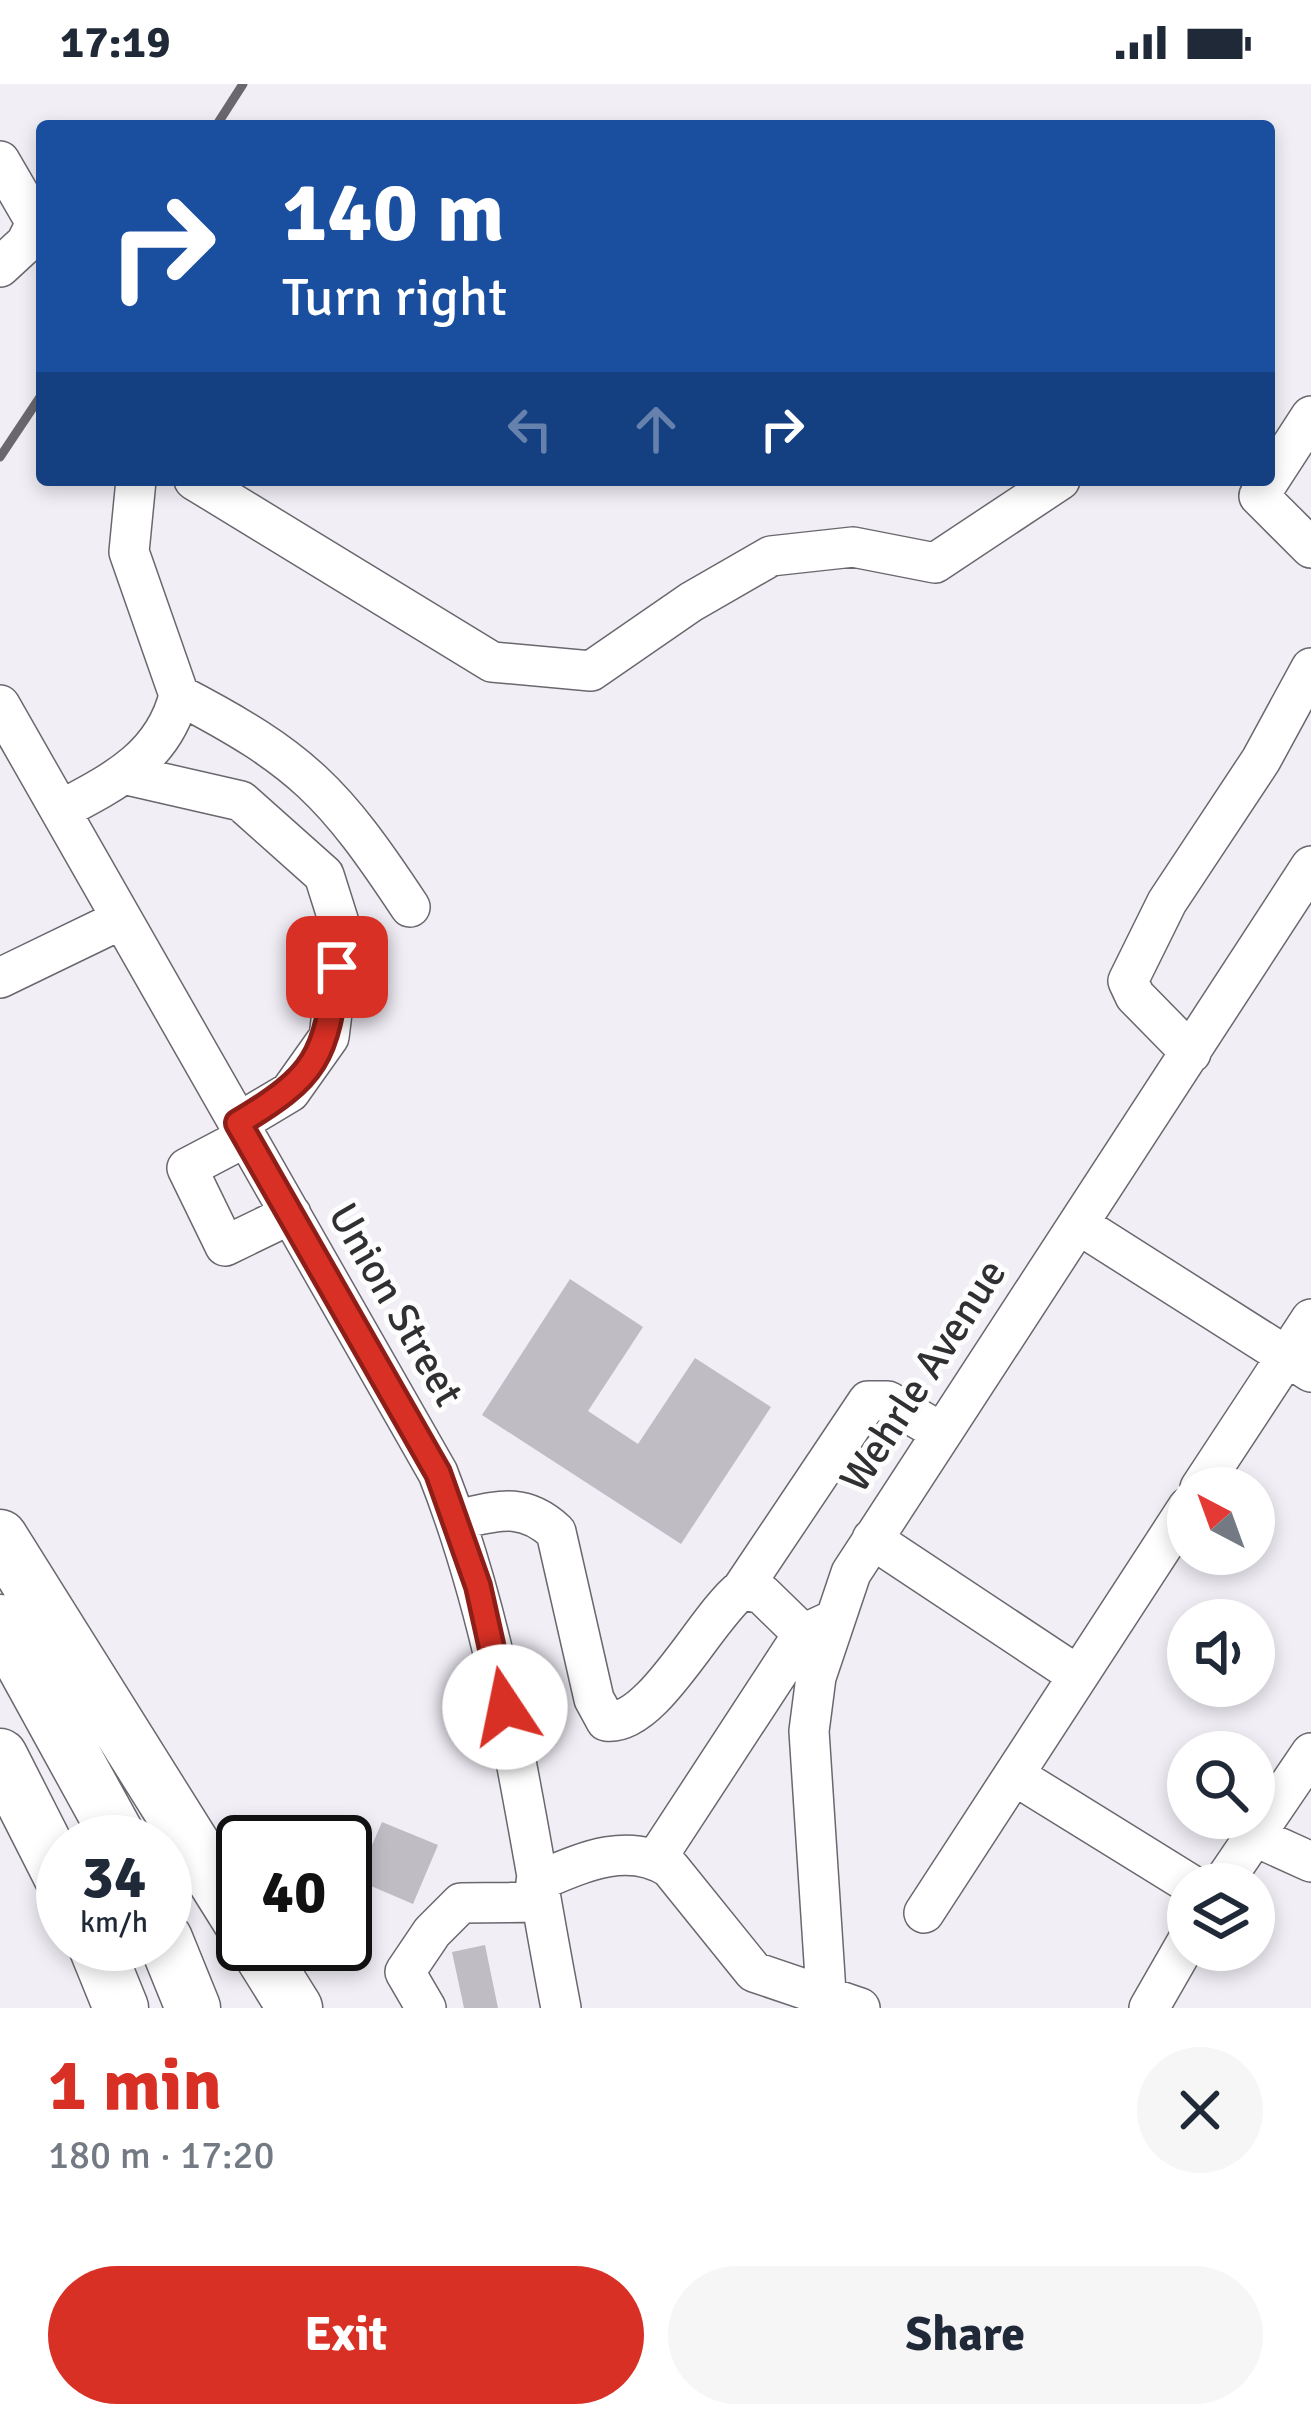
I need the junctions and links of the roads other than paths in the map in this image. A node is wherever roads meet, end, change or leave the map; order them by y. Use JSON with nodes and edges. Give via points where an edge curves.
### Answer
{"nodes":[{"id":1,"x":0,"y":161,"type":"edge"},
{"id":2,"x":0,"y":267,"type":"edge"},
{"id":3,"x":1311,"y":416,"type":"edge"},
{"id":4,"x":1275,"y":471,"type":"edge"},
{"id":5,"x":135,"y":486,"type":"edge"},
{"id":6,"x":204,"y":486,"type":"edge"},
{"id":7,"x":1051,"y":486,"type":"edge"},
{"id":8,"x":1266,"y":486,"type":"edge"},
{"id":9,"x":1311,"y":548,"type":"edge"},
{"id":10,"x":1311,"y":668,"type":"edge"},
{"id":11,"x":179,"y":695,"type":"junction"},
{"id":12,"x":0,"y":705,"type":"edge"},
{"id":13,"x":123,"y":774,"type":"junction"},
{"id":14,"x":61,"y":810,"type":"junction"},
{"id":15,"x":1311,"y":866,"type":"edge"},
{"id":16,"x":410,"y":908,"type":"dead end"},
{"id":17,"x":122,"y":919,"type":"junction"},
{"id":18,"x":0,"y":978,"type":"edge"},
{"id":19,"x":1191,"y":1053,"type":"junction"},
{"id":20,"x":242,"y":1130,"type":"junction"},
{"id":21,"x":291,"y":1214,"type":"junction"},
{"id":22,"x":1078,"y":1224,"type":"junction"},
{"id":23,"x":1311,"y":1319,"type":"edge"},
{"id":24,"x":1299,"y":1365,"type":"edge"},
{"id":25,"x":942,"y":1433,"type":"junction"},
{"id":26,"x":1217,"y":1467,"type":"edge"},
{"id":27,"x":456,"y":1520,"type":"junction"},
{"id":28,"x":0,"y":1537,"type":"edge"},
{"id":29,"x":872,"y":1539,"type":"junction"},
{"id":30,"x":1167,"y":1539,"type":"edge"},
{"id":31,"x":742,"y":1588,"type":"junction"},
{"id":32,"x":0,"y":1622,"type":"edge"},
{"id":33,"x":817,"y":1627,"type":"junction"},
{"id":34,"x":1077,"y":1676,"type":"junction"},
{"id":35,"x":1311,"y":1753,"type":"edge"},
{"id":36,"x":0,"y":1756,"type":"edge"},
{"id":37,"x":1014,"y":1775,"type":"junction"},
{"id":38,"x":1275,"y":1808,"type":"edge"},
{"id":39,"x":106,"y":1815,"type":"edge"},
{"id":40,"x":36,"y":1827,"type":"edge"},
{"id":41,"x":1260,"y":1839,"type":"edge"},
{"id":42,"x":656,"y":1859,"type":"junction"},
{"id":43,"x":1311,"y":1862,"type":"edge"},
{"id":44,"x":1167,"y":1870,"type":"edge"},
{"id":45,"x":216,"y":1882,"type":"edge"},
{"id":46,"x":538,"y":1892,"type":"junction"},
{"id":47,"x":924,"y":1913,"type":"dead end"},
{"id":48,"x":105,"y":1971,"type":"edge"},
{"id":49,"x":178,"y":1971,"type":"edge"},
{"id":50,"x":272,"y":1971,"type":"edge"},
{"id":51,"x":1170,"y":1971,"type":"edge"},
{"id":52,"x":838,"y":2005,"type":"edge"},
{"id":53,"x":121,"y":2008,"type":"edge"},
{"id":54,"x":193,"y":2008,"type":"edge"},
{"id":55,"x":295,"y":2008,"type":"edge"},
{"id":56,"x":425,"y":2008,"type":"edge"},
{"id":57,"x":562,"y":2008,"type":"edge"},
{"id":58,"x":1149,"y":2008,"type":"edge"}],
"edges":[{"from":1,"to":2,"type":"street","via":[[36,223]]},
{"from":3,"to":4,"type":"street"},
{"from":5,"to":11,"type":"street","via":[[129,552]]},
{"from":6,"to":7,"type":"street","via":[[492,662],[591,671],[771,556],[853,547],[935,563]]},
{"from":8,"to":9,"type":"street","via":[[1259,496]]},
{"from":10,"to":19,"type":"street","via":[[1167,902],[1128,981]]},
{"from":11,"to":13,"type":"street","via":[[157,747]]},
{"from":11,"to":16,"type":"street","via":[[305,771],[364,838]]},
{"from":12,"to":14,"type":"street","name":"Union Street"},
{"from":13,"to":14,"type":"street"},
{"from":13,"to":20,"type":"street","via":[[241,801],[324,874],[342,932],[328,1037],[290,1092]]},
{"from":14,"to":17,"type":"street","name":"Union Street"},
{"from":15,"to":19,"type":"street","name":"Wehrle Avenue"},
{"from":17,"to":18,"type":"street"},
{"from":17,"to":20,"type":"street","name":"Union Street"},
{"from":19,"to":22,"type":"street","name":"Wehrle Avenue"},
{"from":20,"to":21,"type":"street","name":"Union Street"},
{"from":20,"to":21,"type":"street","via":[[187,1168],[225,1246]]},
{"from":21,"to":27,"type":"street","name":"Union Street"},
{"from":22,"to":24,"type":"street"},
{"from":22,"to":25,"type":"street","name":"Wehrle Avenue"},
{"from":23,"to":24,"type":"street"},
{"from":24,"to":26,"type":"street"},
{"from":25,"to":29,"type":"street","name":"Wehrle Avenue"},
{"from":25,"to":31,"type":"street","via":[[888,1401],[868,1401]]},
{"from":27,"to":31,"type":"street","via":[[512,1508],[538,1515],[556,1532],[606,1721],[641,1712],[712,1615]]},
{"from":27,"to":46,"type":"street","name":"Union Street","via":[[497,1664]]},
{"from":28,"to":45,"type":"highway"},
{"from":29,"to":33,"type":"street","name":"Wehrle Avenue"},
{"from":29,"to":34,"type":"street"},
{"from":30,"to":34,"type":"street"},
{"from":31,"to":33,"type":"street"},
{"from":32,"to":39,"type":"highway"},
{"from":33,"to":42,"type":"street"},
{"from":33,"to":52,"type":"street","name":"Wehrle Avenue","via":[[809,1731]]},
{"from":34,"to":37,"type":"street"},
{"from":35,"to":38,"type":"street"},
{"from":36,"to":40,"type":"highway"},
{"from":37,"to":44,"type":"street"},
{"from":37,"to":47,"type":"street"},
{"from":41,"to":43,"type":"street"},
{"from":42,"to":46,"type":"street","via":[[593,1859]]},
{"from":42,"to":52,"type":"street","name":"Wehrle Avenue","via":[[743,1963]]},
{"from":46,"to":56,"type":"street","via":[[461,1903],[432,1932],[405,1972]]},
{"from":46,"to":57,"type":"street","name":"Union Street"},
{"from":48,"to":53,"type":"highway"},
{"from":49,"to":54,"type":"highway"},
{"from":50,"to":55,"type":"highway"},
{"from":51,"to":58,"type":"street"}]}
